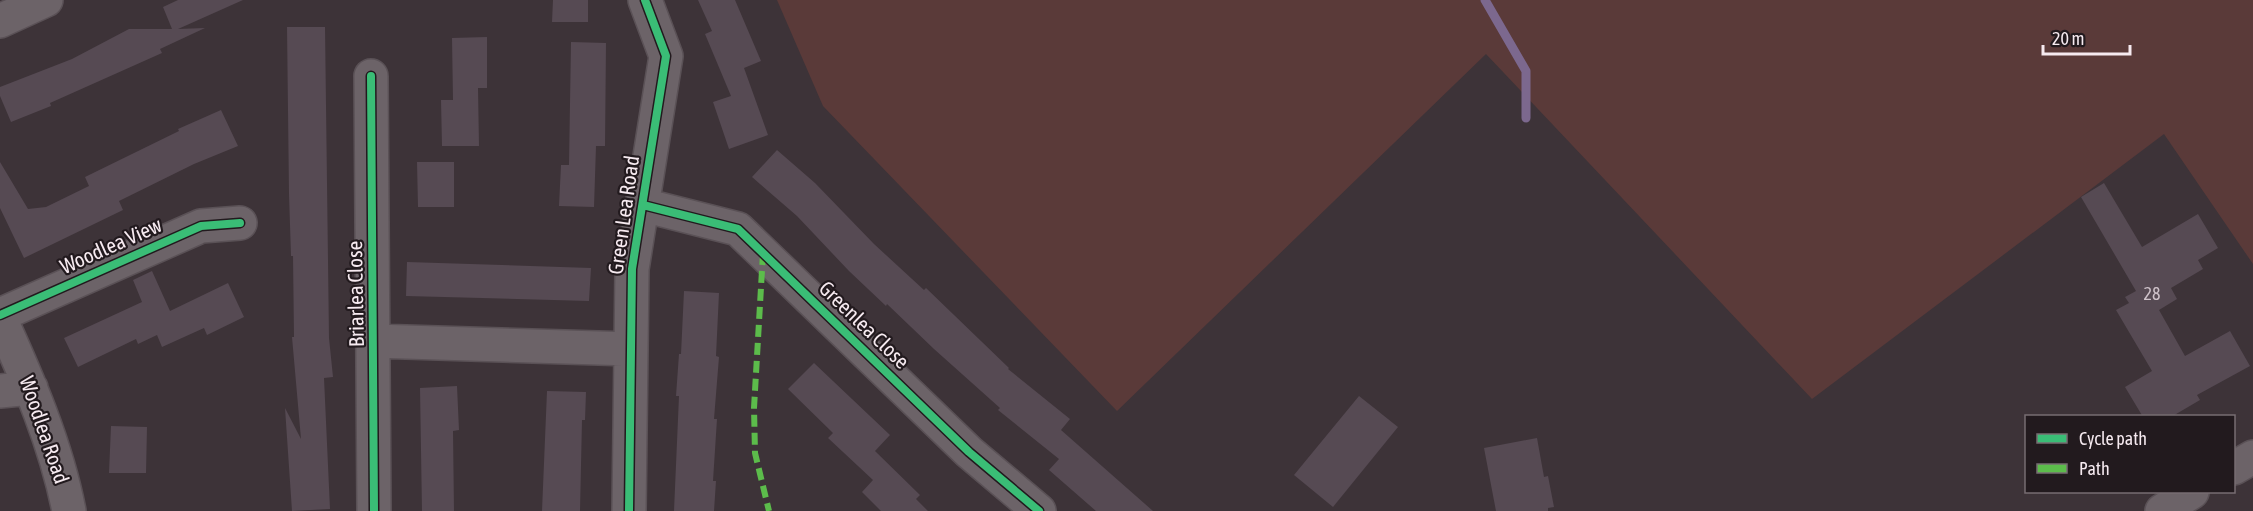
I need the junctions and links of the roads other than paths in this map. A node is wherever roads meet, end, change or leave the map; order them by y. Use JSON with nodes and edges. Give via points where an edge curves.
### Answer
{"nodes":[{"id":1,"x":46,"y":0,"type":"edge"},
{"id":2,"x":645,"y":0,"type":"edge"},
{"id":3,"x":0,"y":21,"type":"edge"},
{"id":4,"x":371,"y":76,"type":"dead end"},
{"id":5,"x":643,"y":204,"type":"junction"},
{"id":6,"x":240,"y":223,"type":"dead end"},
{"id":7,"x":0,"y":317,"type":"edge"},
{"id":8,"x":375,"y":341,"type":"junction"},
{"id":9,"x":631,"y":349,"type":"junction"},
{"id":10,"x":16,"y":390,"type":"edge"},
{"id":11,"x":2253,"y":457,"type":"edge"},
{"id":12,"x":2235,"y":467,"type":"edge"},
{"id":13,"x":2191,"y":493,"type":"edge"},
{"id":14,"x":2194,"y":493,"type":"edge"},
{"id":15,"x":69,"y":511,"type":"edge"},
{"id":16,"x":375,"y":511,"type":"edge"},
{"id":17,"x":629,"y":511,"type":"edge"},
{"id":18,"x":1039,"y":511,"type":"edge"},
{"id":19,"x":2162,"y":511,"type":"edge"},
{"id":20,"x":2205,"y":511,"type":"edge"}],
"edges":[{"from":1,"to":3,"type":"street"},
{"from":2,"to":5,"type":"street","name":"Green Lea Road","via":[[666,56]]},
{"from":4,"to":8,"type":"street","name":"Briarlea Close"},
{"from":5,"to":9,"type":"street","name":"Green Lea Road","via":[[632,269]]},
{"from":5,"to":18,"type":"street","name":"Greenlea Close","via":[[738,229],[969,452]]},
{"from":6,"to":7,"type":"street","name":"Woodlea View","via":[[201,226]]},
{"from":7,"to":10,"type":"street","name":"Woodlea Road"},
{"from":8,"to":9,"type":"street","name":"Briarlea Close"},
{"from":8,"to":16,"type":"street","name":"Briarlea Close"},
{"from":9,"to":17,"type":"street","name":"Green Lea Road"},
{"from":10,"to":15,"type":"street","name":"Woodlea Road","via":[[64,483]]},
{"from":11,"to":12,"type":"street"},
{"from":13,"to":19,"type":"street"},
{"from":14,"to":20,"type":"street"}]}
